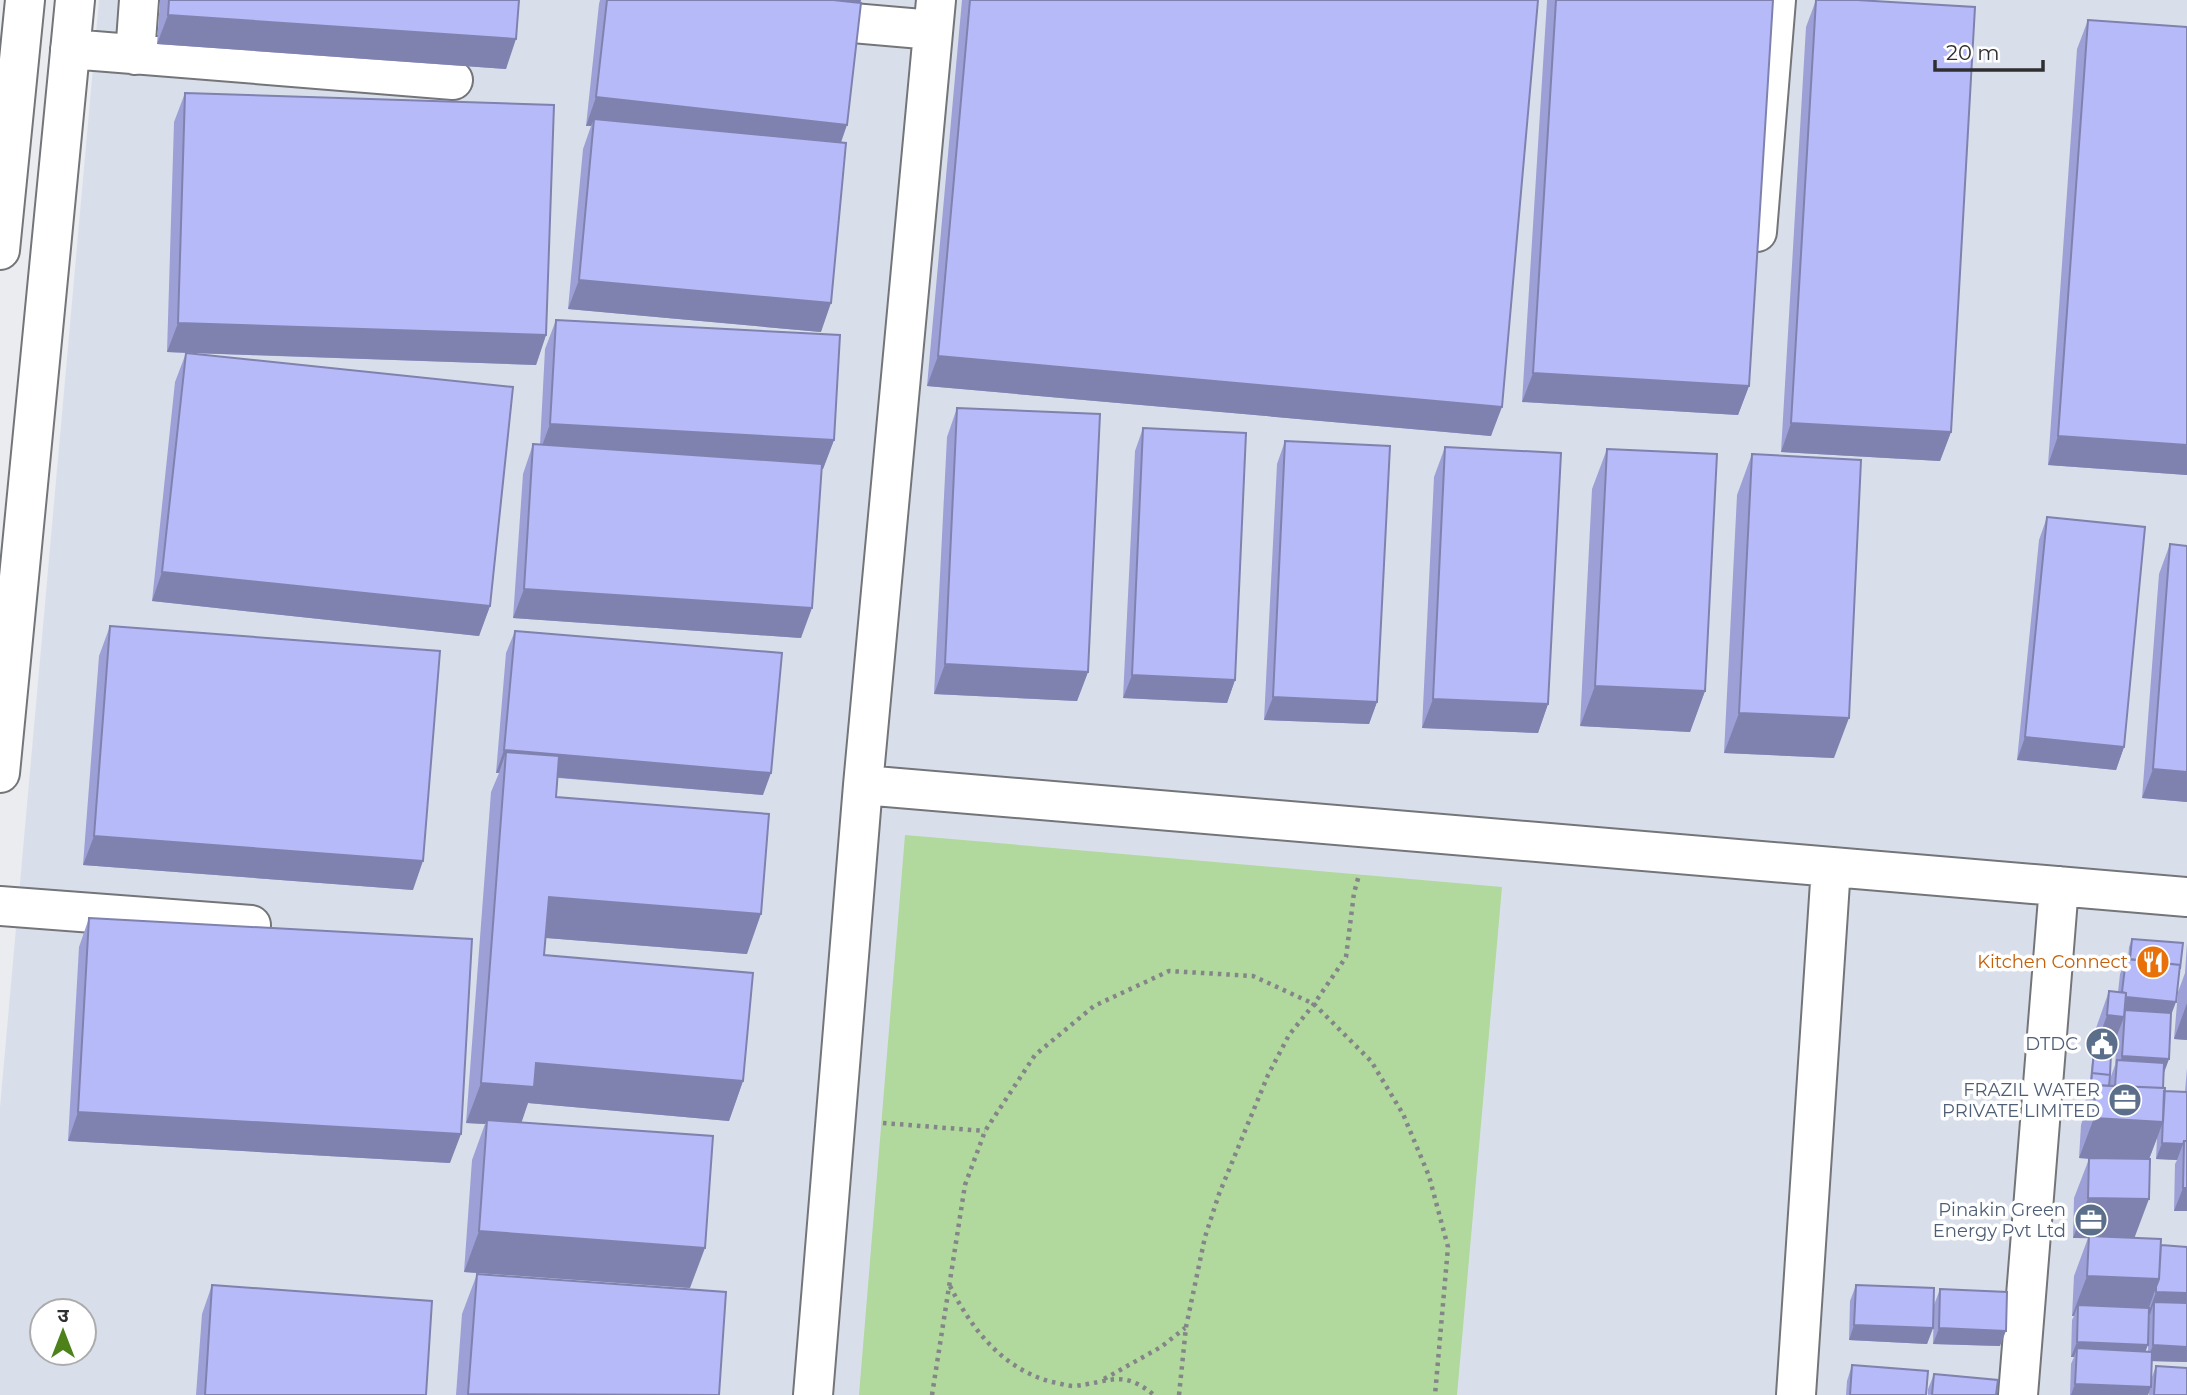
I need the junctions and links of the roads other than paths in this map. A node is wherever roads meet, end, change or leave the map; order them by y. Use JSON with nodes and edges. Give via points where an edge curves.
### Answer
{"nodes":[{"id":1,"x":25,"y":0,"type":"edge"},
{"id":2,"x":75,"y":0,"type":"edge"},
{"id":3,"x":139,"y":0,"type":"edge"},
{"id":4,"x":1776,"y":0,"type":"edge"},
{"id":5,"x":935,"y":15,"type":"edge"},
{"id":6,"x":773,"y":16,"type":"edge"},
{"id":7,"x":70,"y":49,"type":"junction"},
{"id":8,"x":135,"y":55,"type":"junction"},
{"id":9,"x":453,"y":80,"type":"dead end"},
{"id":10,"x":0,"y":250,"type":"edge"},
{"id":11,"x":1754,"y":268,"type":"edge"},
{"id":12,"x":0,"y":773,"type":"edge"},
{"id":13,"x":863,"y":785,"type":"junction"},
{"id":14,"x":1831,"y":867,"type":"junction"},
{"id":15,"x":2059,"y":887,"type":"junction"},
{"id":16,"x":2187,"y":897,"type":"edge"},
{"id":17,"x":0,"y":906,"type":"edge"},
{"id":18,"x":250,"y":925,"type":"edge"},
{"id":19,"x":813,"y":1395,"type":"edge"},
{"id":20,"x":1796,"y":1395,"type":"edge"},
{"id":21,"x":2018,"y":1395,"type":"edge"}],
"edges":[{"from":1,"to":10,"type":"street"},
{"from":2,"to":7,"type":"street"},
{"from":3,"to":8,"type":"street"},
{"from":4,"to":11,"type":"street"},
{"from":5,"to":6,"type":"street"},
{"from":5,"to":13,"type":"street"},
{"from":7,"to":8,"type":"street"},
{"from":7,"to":12,"type":"street"},
{"from":8,"to":9,"type":"street"},
{"from":13,"to":14,"type":"street"},
{"from":13,"to":19,"type":"street"},
{"from":14,"to":15,"type":"street"},
{"from":14,"to":20,"type":"street"},
{"from":15,"to":16,"type":"street"},
{"from":15,"to":21,"type":"street"},
{"from":17,"to":18,"type":"street"}]}
